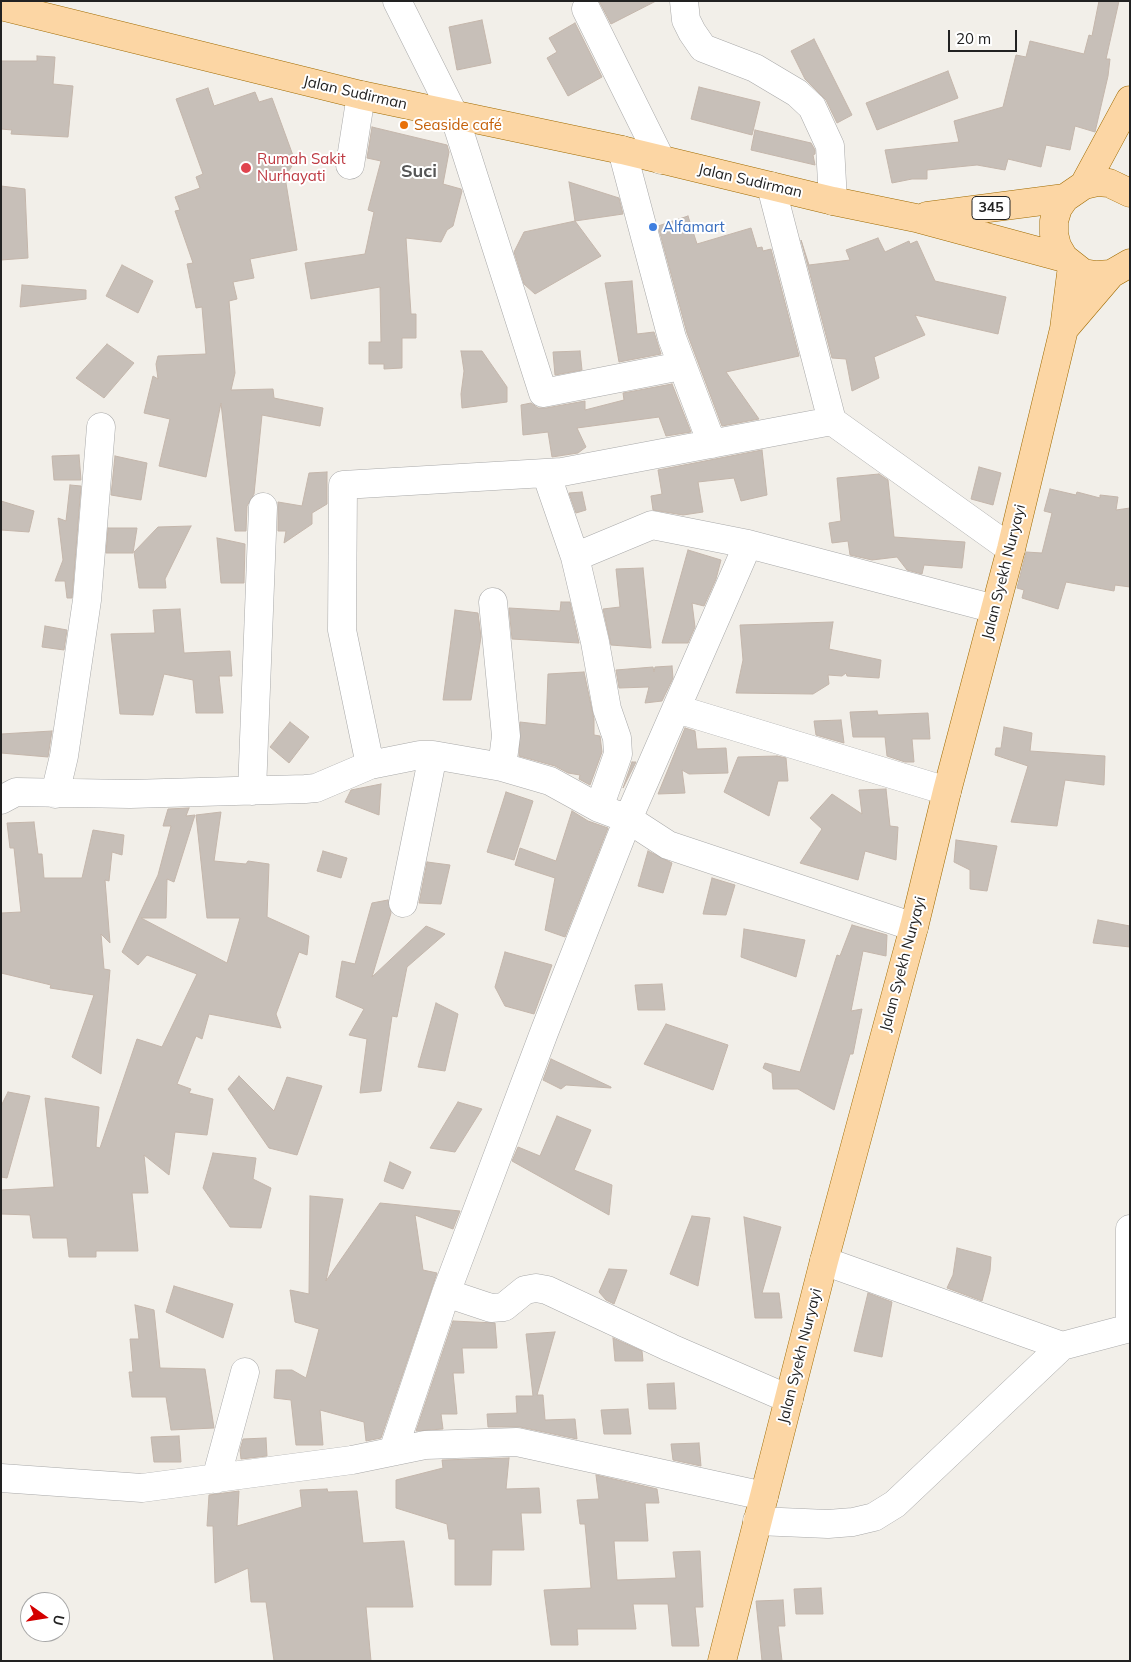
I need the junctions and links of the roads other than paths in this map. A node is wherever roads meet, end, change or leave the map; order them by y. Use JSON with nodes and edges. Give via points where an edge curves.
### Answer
{"nodes":[{"id":1,"x":397,"y":1,"type":"edge"},
{"id":2,"x":684,"y":1,"type":"edge"},
{"id":3,"x":1,"y":6,"type":"edge"},
{"id":4,"x":586,"y":9,"type":"dead end"},
{"id":5,"x":361,"y":95,"type":"junction"},
{"id":6,"x":1130,"y":100,"type":"edge"},
{"id":7,"x":454,"y":115,"type":"junction"},
{"id":8,"x":622,"y":150,"type":"junction"},
{"id":9,"x":661,"y":160,"type":"junction"},
{"id":10,"x":350,"y":165,"type":"dead end"},
{"id":11,"x":771,"y":186,"type":"junction"},
{"id":12,"x":1074,"y":191,"type":"junction"},
{"id":13,"x":1130,"y":193,"type":"edge"},
{"id":14,"x":833,"y":201,"type":"junction"},
{"id":15,"x":916,"y":218,"type":"junction"},
{"id":16,"x":1068,"y":262,"type":"junction"},
{"id":17,"x":1120,"y":269,"type":"edge"},
{"id":18,"x":1064,"y":329,"type":"junction"},
{"id":19,"x":681,"y":366,"type":"junction"},
{"id":20,"x":832,"y":421,"type":"junction"},
{"id":21,"x":101,"y":427,"type":"dead end"},
{"id":22,"x":712,"y":444,"type":"junction"},
{"id":23,"x":546,"y":473,"type":"junction"},
{"id":24,"x":263,"y":507,"type":"dead end"},
{"id":25,"x":748,"y":544,"type":"junction"},
{"id":26,"x":1012,"y":548,"type":"junction"},
{"id":27,"x":575,"y":557,"type":"junction"},
{"id":28,"x":493,"y":602,"type":"dead end"},
{"id":29,"x":995,"y":609,"type":"junction"},
{"id":30,"x":677,"y":709,"type":"junction"},
{"id":31,"x":433,"y":755,"type":"junction"},
{"id":32,"x":370,"y":765,"type":"junction"},
{"id":33,"x":502,"y":767,"type":"junction"},
{"id":34,"x":947,"y":790,"type":"junction"},
{"id":35,"x":252,"y":791,"type":"junction"},
{"id":36,"x":55,"y":794,"type":"junction"},
{"id":37,"x":1,"y":800,"type":"edge"},
{"id":38,"x":599,"y":808,"type":"junction"},
{"id":39,"x":628,"y":819,"type":"junction"},
{"id":40,"x":403,"y":903,"type":"dead end"},
{"id":41,"x":914,"y":927,"type":"junction"},
{"id":42,"x":1130,"y":1229,"type":"edge"},
{"id":43,"x":824,"y":1261,"type":"junction"},
{"id":44,"x":446,"y":1293,"type":"junction"},
{"id":45,"x":1130,"y":1328,"type":"edge"},
{"id":46,"x":1062,"y":1346,"type":"junction"},
{"id":47,"x":246,"y":1372,"type":"dead end"},
{"id":48,"x":789,"y":1399,"type":"junction"},
{"id":49,"x":393,"y":1451,"type":"junction"},
{"id":50,"x":1,"y":1478,"type":"edge"},
{"id":51,"x":216,"y":1479,"type":"junction"},
{"id":52,"x":761,"y":1508,"type":"junction"},
{"id":53,"x":722,"y":1661,"type":"edge"}],
"edges":[{"from":1,"to":7,"type":"street"},
{"from":2,"to":14,"type":"street","via":[[686,20],[703,48],[755,68],[812,106],[830,146]]},
{"from":3,"to":5,"type":"main road","name":"Jalan Sudirman","number":"345"},
{"from":4,"to":9,"type":"street"},
{"from":5,"to":7,"type":"main road","name":"Jalan Sudirman","number":"345"},
{"from":5,"to":10,"type":"street"},
{"from":6,"to":12,"type":"main road"},
{"from":7,"to":8,"type":"main road","name":"Jalan Sudirman","number":"345"},
{"from":7,"to":19,"type":"street","via":[[543,393]]},
{"from":8,"to":9,"type":"main road","name":"Jalan Sudirman","number":"345"},
{"from":8,"to":19,"type":"street"},
{"from":9,"to":11,"type":"main road","name":"Jalan Sudirman","number":"345"},
{"from":11,"to":14,"type":"main road","name":"Jalan Sudirman","number":"345"},
{"from":11,"to":20,"type":"street"},
{"from":12,"to":13,"type":"main road","name":"Jalan Sudirman","via":[[1096,182],[1110,183]]},
{"from":12,"to":15,"type":"main road","name":"Jalan Sudirman","number":"345"},
{"from":12,"to":16,"type":"main road","via":[[1058,208],[1054,227],[1057,246]]},
{"from":14,"to":15,"type":"main road","name":"Jalan Sudirman","number":"345"},
{"from":15,"to":16,"type":"main road","name":"Jalan Sudirman"},
{"from":16,"to":17,"type":"main road","name":"Jalan Sudirman","via":[[1083,273],[1096,275]]},
{"from":16,"to":18,"type":"main road","name":"Jalan Syekh Nuryayi"},
{"from":17,"to":18,"type":"main road"},
{"from":18,"to":26,"type":"main road","name":"Jalan Syekh Nuryayi"},
{"from":19,"to":22,"type":"street"},
{"from":20,"to":22,"type":"street"},
{"from":20,"to":26,"type":"street"},
{"from":21,"to":36,"type":"street","via":[[87,600],[64,756]]},
{"from":22,"to":23,"type":"street"},
{"from":23,"to":27,"type":"street"},
{"from":23,"to":32,"type":"street","via":[[343,486],[342,630]]},
{"from":24,"to":35,"type":"street"},
{"from":25,"to":27,"type":"street","via":[[652,525]]},
{"from":25,"to":29,"type":"street"},
{"from":25,"to":30,"type":"street"},
{"from":26,"to":29,"type":"main road","name":"Jalan Syekh Nuryayi"},
{"from":27,"to":38,"type":"street","via":[[607,709],[618,738],[618,754]]},
{"from":28,"to":33,"type":"street","via":[[506,736]]},
{"from":29,"to":34,"type":"main road","name":"Jalan Syekh Nuryayi"},
{"from":30,"to":34,"type":"street"},
{"from":30,"to":39,"type":"street"},
{"from":31,"to":32,"type":"street"},
{"from":31,"to":33,"type":"street"},
{"from":31,"to":40,"type":"street"},
{"from":32,"to":35,"type":"street","via":[[316,788]]},
{"from":33,"to":38,"type":"street","via":[[550,781]]},
{"from":34,"to":41,"type":"main road","name":"Jalan Syekh Nuryayi"},
{"from":35,"to":36,"type":"street"},
{"from":36,"to":37,"type":"street","via":[[16,792]]},
{"from":38,"to":39,"type":"street"},
{"from":39,"to":41,"type":"street","via":[[668,845]]},
{"from":39,"to":44,"type":"street"},
{"from":41,"to":43,"type":"main road","name":"Jalan Syekh Nuryayi"},
{"from":42,"to":45,"type":"street"},
{"from":43,"to":46,"type":"street"},
{"from":43,"to":48,"type":"main road","name":"Jalan Syekh Nuryayi"},
{"from":44,"to":48,"type":"street","via":[[490,1308],[504,1307],[525,1290],[547,1290]]},
{"from":44,"to":49,"type":"street"},
{"from":45,"to":46,"type":"street"},
{"from":46,"to":52,"type":"street","via":[[895,1504],[874,1517],[828,1524]]},
{"from":47,"to":51,"type":"street"},
{"from":48,"to":52,"type":"main road","name":"Jalan Syekh Nuryayi"},
{"from":49,"to":51,"type":"street"},
{"from":49,"to":52,"type":"street","via":[[444,1442],[530,1443]]},
{"from":50,"to":51,"type":"street","via":[[142,1488]]},
{"from":52,"to":53,"type":"main road","name":"Jalan Syekh Nuryayi"}]}
